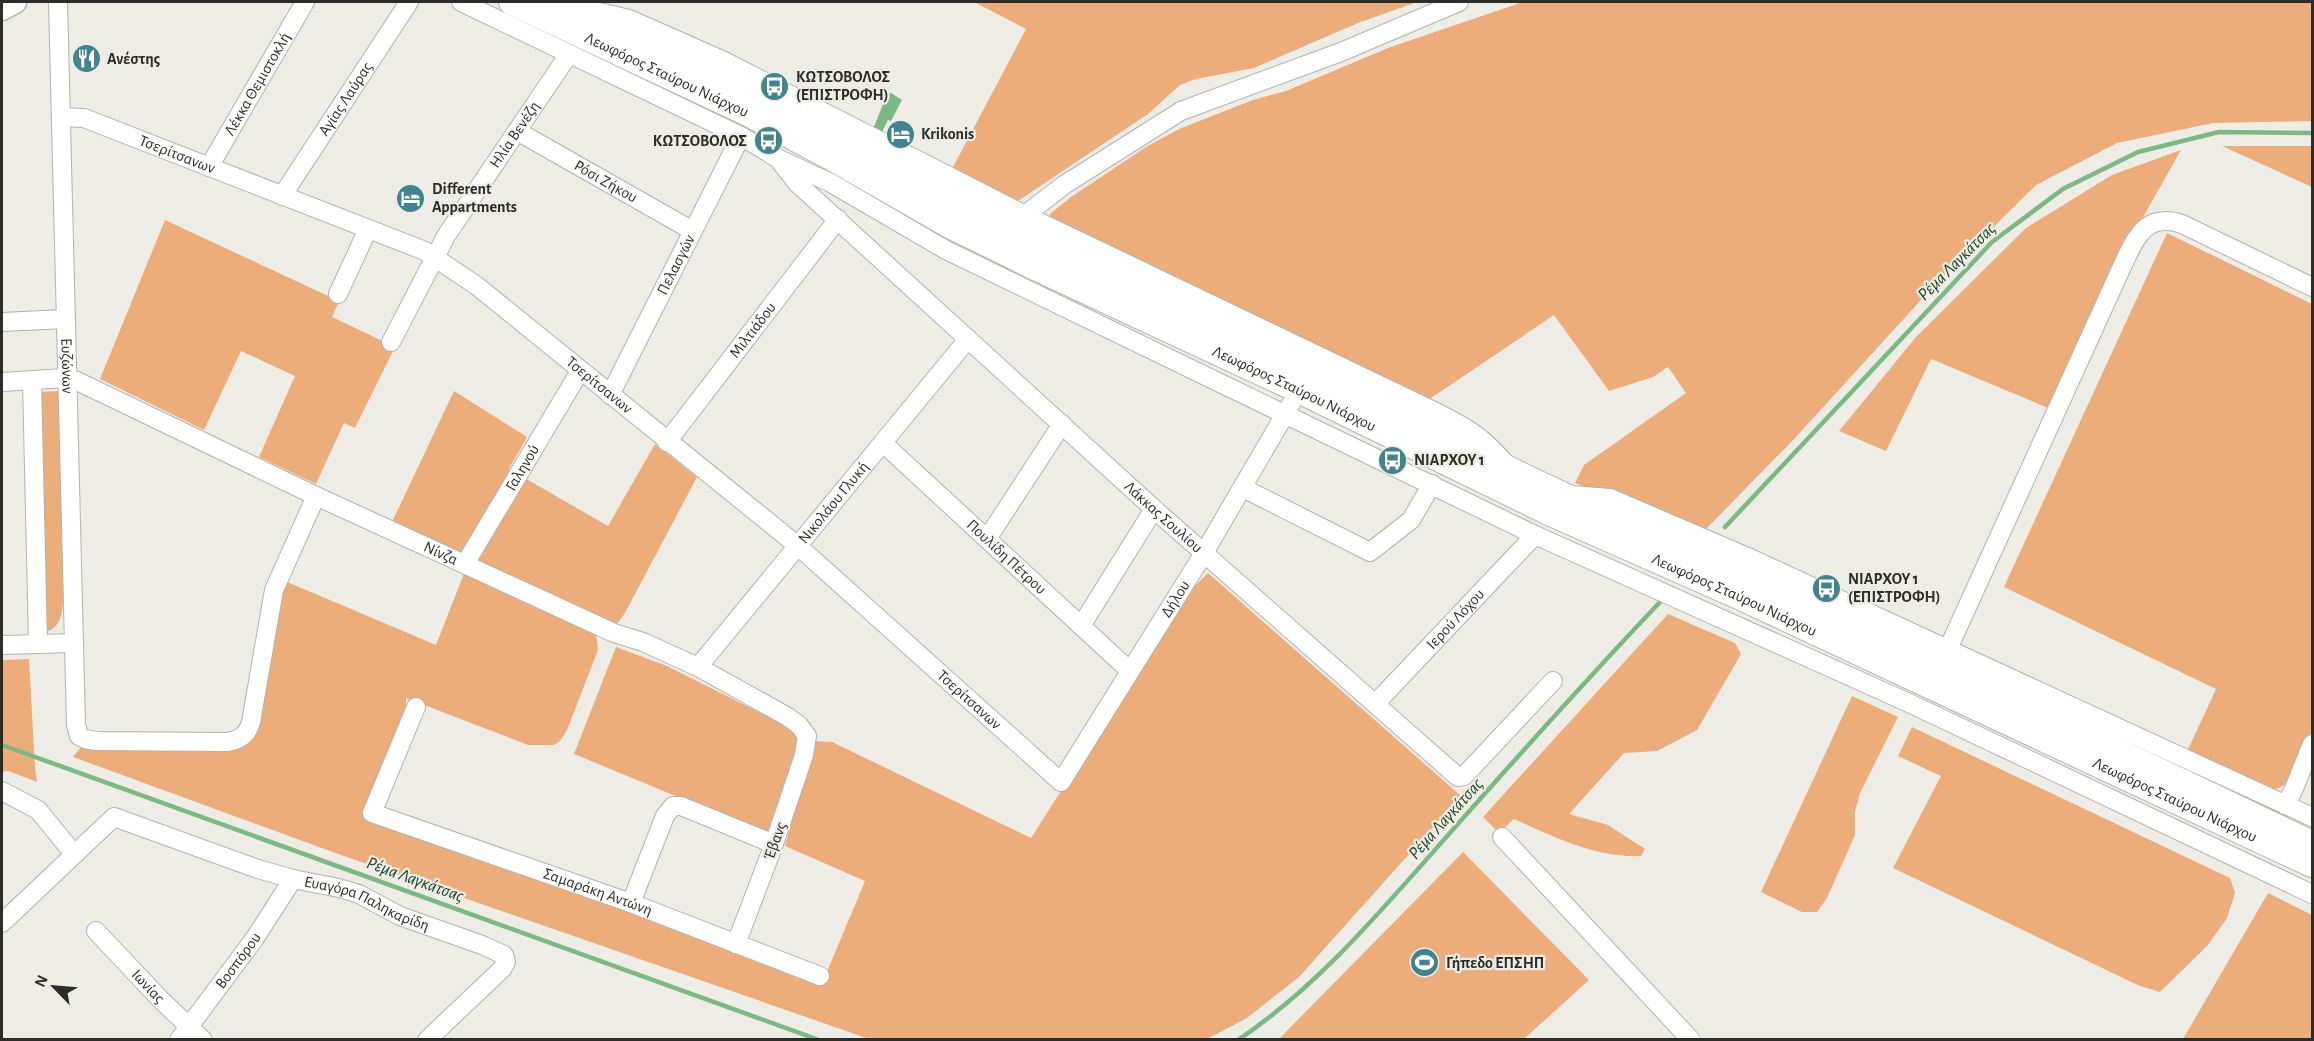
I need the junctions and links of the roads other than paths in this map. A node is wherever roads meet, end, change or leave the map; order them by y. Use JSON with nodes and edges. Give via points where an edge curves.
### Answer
{"nodes":[{"id":1,"x":15,"y":2,"type":"edge"},
{"id":2,"x":58,"y":2,"type":"edge"},
{"id":3,"x":305,"y":2,"type":"edge"},
{"id":4,"x":409,"y":2,"type":"edge"},
{"id":5,"x":461,"y":2,"type":"edge"},
{"id":6,"x":512,"y":2,"type":"edge"},
{"id":7,"x":1459,"y":2,"type":"edge"},
{"id":8,"x":557,"y":3,"type":"edge"},
{"id":9,"x":2,"y":9,"type":"edge"},
{"id":10,"x":569,"y":54,"type":"junction"},
{"id":11,"x":62,"y":117,"type":"junction"},
{"id":12,"x":517,"y":131,"type":"junction"},
{"id":13,"x":741,"y":136,"type":"junction"},
{"id":14,"x":777,"y":158,"type":"junction"},
{"id":15,"x":209,"y":167,"type":"junction"},
{"id":16,"x":282,"y":196,"type":"junction"},
{"id":17,"x":1025,"y":215,"type":"junction"},
{"id":18,"x":838,"y":219,"type":"junction"},
{"id":19,"x":368,"y":229,"type":"junction"},
{"id":20,"x":693,"y":231,"type":"junction"},
{"id":21,"x":434,"y":256,"type":"junction"},
{"id":22,"x":2313,"y":287,"type":"edge"},
{"id":23,"x":338,"y":294,"type":"dead end"},
{"id":24,"x":66,"y":319,"type":"junction"},
{"id":25,"x":2,"y":322,"type":"edge"},
{"id":26,"x":968,"y":339,"type":"junction"},
{"id":27,"x":390,"y":342,"type":"dead end"},
{"id":28,"x":580,"y":371,"type":"junction"},
{"id":29,"x":68,"y":379,"type":"junction"},
{"id":30,"x":32,"y":380,"type":"junction"},
{"id":31,"x":2,"y":382,"type":"edge"},
{"id":32,"x":1299,"y":390,"type":"junction"},
{"id":33,"x":610,"y":395,"type":"junction"},
{"id":34,"x":1285,"y":414,"type":"junction"},
{"id":35,"x":1062,"y":424,"type":"junction"},
{"id":36,"x":667,"y":442,"type":"junction"},
{"id":37,"x":883,"y":442,"type":"junction"},
{"id":38,"x":1511,"y":470,"type":"junction"},
{"id":39,"x":1432,"y":484,"type":"junction"},
{"id":40,"x":1243,"y":488,"type":"junction"},
{"id":41,"x":1561,"y":494,"type":"junction"},
{"id":42,"x":316,"y":495,"type":"junction"},
{"id":43,"x":1154,"y":509,"type":"junction"},
{"id":44,"x":1535,"y":535,"type":"junction"},
{"id":45,"x":987,"y":539,"type":"junction"},
{"id":46,"x":798,"y":546,"type":"junction"},
{"id":47,"x":1204,"y":553,"type":"junction"},
{"id":48,"x":465,"y":564,"type":"junction"},
{"id":49,"x":1081,"y":626,"type":"junction"},
{"id":50,"x":74,"y":643,"type":"junction"},
{"id":51,"x":38,"y":644,"type":"junction"},
{"id":52,"x":2,"y":645,"type":"edge"},
{"id":53,"x":1948,"y":649,"type":"junction"},
{"id":54,"x":698,"y":667,"type":"junction"},
{"id":55,"x":1130,"y":672,"type":"junction"},
{"id":56,"x":1553,"y":681,"type":"dead end"},
{"id":57,"x":1375,"y":704,"type":"junction"},
{"id":58,"x":416,"y":707,"type":"dead end"},
{"id":59,"x":807,"y":736,"type":"joint"},
{"id":60,"x":2313,"y":744,"type":"edge"},
{"id":61,"x":1060,"y":782,"type":"joint"},
{"id":62,"x":2,"y":791,"type":"edge"},
{"id":63,"x":2285,"y":805,"type":"junction"},
{"id":64,"x":2313,"y":817,"type":"edge"},
{"id":65,"x":1502,"y":837,"type":"dead end"},
{"id":66,"x":774,"y":844,"type":"junction"},
{"id":67,"x":2313,"y":844,"type":"edge"},
{"id":68,"x":74,"y":854,"type":"junction"},
{"id":69,"x":2313,"y":864,"type":"edge"},
{"id":70,"x":293,"y":879,"type":"junction"},
{"id":71,"x":2313,"y":894,"type":"edge"},
{"id":72,"x":631,"y":903,"type":"junction"},
{"id":73,"x":2,"y":923,"type":"edge"},
{"id":74,"x":96,"y":931,"type":"dead end"},
{"id":75,"x":736,"y":944,"type":"junction"},
{"id":76,"x":820,"y":976,"type":"dead end"},
{"id":77,"x":184,"y":1033,"type":"edge"},
{"id":78,"x":435,"y":1037,"type":"edge"},
{"id":79,"x":203,"y":1040,"type":"edge"},
{"id":80,"x":1691,"y":1040,"type":"edge"}],
"edges":[{"from":1,"to":9,"type":"street"},
{"from":2,"to":11,"type":"street","name":"Ευζώνων"},
{"from":3,"to":15,"type":"street","name":"Λέκκα Θεμιστοκλή"},
{"from":4,"to":16,"type":"street","name":"Αγίας Λαύρας"},
{"from":5,"to":10,"type":"street"},
{"from":6,"to":32,"type":"main road","name":"Λεωφόρος Σταύρου Νιάρχου","via":[[750,114],[987,244]]},
{"from":7,"to":17,"type":"street","via":[[1341,52],[1181,111],[1064,185]]},
{"from":8,"to":17,"type":"street","via":[[629,19],[724,61]]},
{"from":8,"to":38,"type":"main road","name":"Λεωφόρος Σταύρου Νιάρχου","via":[[816,126],[1017,234]]},
{"from":10,"to":12,"type":"street","name":"Ηλία Βενέζη"},
{"from":10,"to":13,"type":"street"},
{"from":11,"to":15,"type":"street","name":"Τσερίτσανων","via":[[84,118]]},
{"from":11,"to":24,"type":"street","name":"Ευζώνων"},
{"from":12,"to":20,"type":"street","name":"Ρόσι Ζήκου"},
{"from":12,"to":21,"type":"street","name":"Ηλία Βενέζη"},
{"from":13,"to":14,"type":"street"},
{"from":13,"to":20,"type":"street","name":"Πελασγών"},
{"from":14,"to":18,"type":"street","name":"Λάκκας Σουλίου","via":[[797,183]]},
{"from":14,"to":34,"type":"street","via":[[831,183],[946,249]]},
{"from":15,"to":16,"type":"street","name":"Τσερίτσανων"},
{"from":16,"to":19,"type":"street","name":"Τσερίτσανων"},
{"from":17,"to":38,"type":"street","via":[[1469,429],[1489,444]]},
{"from":18,"to":26,"type":"street","name":"Λάκκας Σουλίου"},
{"from":18,"to":36,"type":"street","name":"Μιλτιάδου"},
{"from":19,"to":21,"type":"street","name":"Τσερίτσανων"},
{"from":19,"to":23,"type":"street"},
{"from":20,"to":33,"type":"street","name":"Πελασγών"},
{"from":21,"to":27,"type":"street","name":"Ηλία Βενέζη"},
{"from":21,"to":28,"type":"street","name":"Τσερίτσανων","via":[[477,286]]},
{"from":22,"to":53,"type":"street","via":[[2175,222],[2160,221],[2143,230],[2120,271]]},
{"from":24,"to":25,"type":"street"},
{"from":24,"to":29,"type":"street","name":"Ευζώνων"},
{"from":26,"to":35,"type":"street","name":"Λάκκας Σουλίου"},
{"from":26,"to":37,"type":"street","name":"Νικολάου Γλυκή"},
{"from":28,"to":33,"type":"street","name":"Τσερίτσανων"},
{"from":28,"to":48,"type":"street","name":"Γαληνού"},
{"from":29,"to":30,"type":"street"},
{"from":29,"to":42,"type":"street","name":"Νίνζα"},
{"from":29,"to":50,"type":"street","name":"Ευζώνων"},
{"from":30,"to":31,"type":"street"},
{"from":30,"to":51,"type":"street"},
{"from":32,"to":34,"type":"street","name":"Δήλου"},
{"from":32,"to":69,"type":"main road","name":"Λεωφόρος Σταύρου Νιάρχου","via":[[1549,512],[1741,597]]},
{"from":33,"to":36,"type":"street","name":"Τσερίτσανων"},
{"from":34,"to":39,"type":"street"},
{"from":34,"to":40,"type":"street","name":"Δήλου"},
{"from":35,"to":43,"type":"street","name":"Λάκκας Σουλίου"},
{"from":35,"to":45,"type":"street"},
{"from":36,"to":46,"type":"street","name":"Τσερίτσανων"},
{"from":37,"to":45,"type":"street","name":"Πουλίδη Πέτρου"},
{"from":37,"to":46,"type":"street","name":"Νικολάου Γλυκή"},
{"from":38,"to":41,"type":"main road","name":"Λεωφόρος Σταύρου Νιάρχου"},
{"from":39,"to":40,"type":"street","via":[[1411,520],[1370,552]]},
{"from":39,"to":44,"type":"street"},
{"from":40,"to":47,"type":"street","name":"Δήλου"},
{"from":41,"to":53,"type":"street","via":[[1610,498]]},
{"from":41,"to":67,"type":"main road","name":"Λεωφόρος Σταύρου Νιάρχου","via":[[1803,602]]},
{"from":42,"to":48,"type":"street","name":"Νίνζα"},
{"from":42,"to":50,"type":"street","name":"Ευζώνων","via":[[274,590],[251,722],[239,739],[227,742],[81,738],[77,732]]},
{"from":43,"to":47,"type":"street","name":"Λάκκας Σουλίου"},
{"from":43,"to":49,"type":"street"},
{"from":44,"to":57,"type":"street","name":"Ιερού Λόχου"},
{"from":44,"to":71,"type":"street","via":[[1898,698]]},
{"from":45,"to":49,"type":"street","name":"Πουλίδη Πέτρου"},
{"from":46,"to":54,"type":"street","name":"Νικολάου Γλυκή"},
{"from":46,"to":61,"type":"street","name":"Τσερίτσανων"},
{"from":47,"to":55,"type":"street","name":"Δήλου"},
{"from":47,"to":57,"type":"street","name":"Λάκκας Σουλίου"},
{"from":48,"to":54,"type":"street","name":"Νίνζα"},
{"from":49,"to":55,"type":"street","name":"Πουλίδη Πέτρου"},
{"from":50,"to":51,"type":"street"},
{"from":51,"to":52,"type":"street"},
{"from":53,"to":63,"type":"street"},
{"from":54,"to":59,"type":"street","name":"Νίνζα","via":[[788,717]]},
{"from":55,"to":61,"type":"street","name":"Δήλου"},
{"from":56,"to":57,"type":"street","name":"Λάκκας Σουλίου","via":[[1464,776],[1458,777]]},
{"from":58,"to":72,"type":"street","name":"Σαμαράκη Αντώνη","via":[[372,813]]},
{"from":59,"to":66,"type":"street","name":"Έβανς"},
{"from":60,"to":63,"type":"street"},
{"from":62,"to":68,"type":"street","via":[[38,810]]},
{"from":63,"to":64,"type":"street"},
{"from":65,"to":80,"type":"street"},
{"from":66,"to":72,"type":"street","via":[[673,806],[665,816]]},
{"from":66,"to":75,"type":"street","name":"Έβανς"},
{"from":68,"to":70,"type":"street","name":"Ευαγόρα Παληκαρίδη","via":[[114,817]]},
{"from":68,"to":73,"type":"street"},
{"from":70,"to":77,"type":"street","name":"Βοσπόρου","via":[[255,938]]},
{"from":70,"to":78,"type":"street","name":"Ευαγόρα Παληκαρίδη","via":[[359,894],[400,916],[504,955],[502,969]]},
{"from":72,"to":75,"type":"street","name":"Σαμαράκη Αντώνη"},
{"from":74,"to":77,"type":"street","name":"Ιωνίας"},
{"from":75,"to":76,"type":"street","name":"Σαμαράκη Αντώνη"},
{"from":77,"to":79,"type":"street","name":"Ιωνίας"}]}
